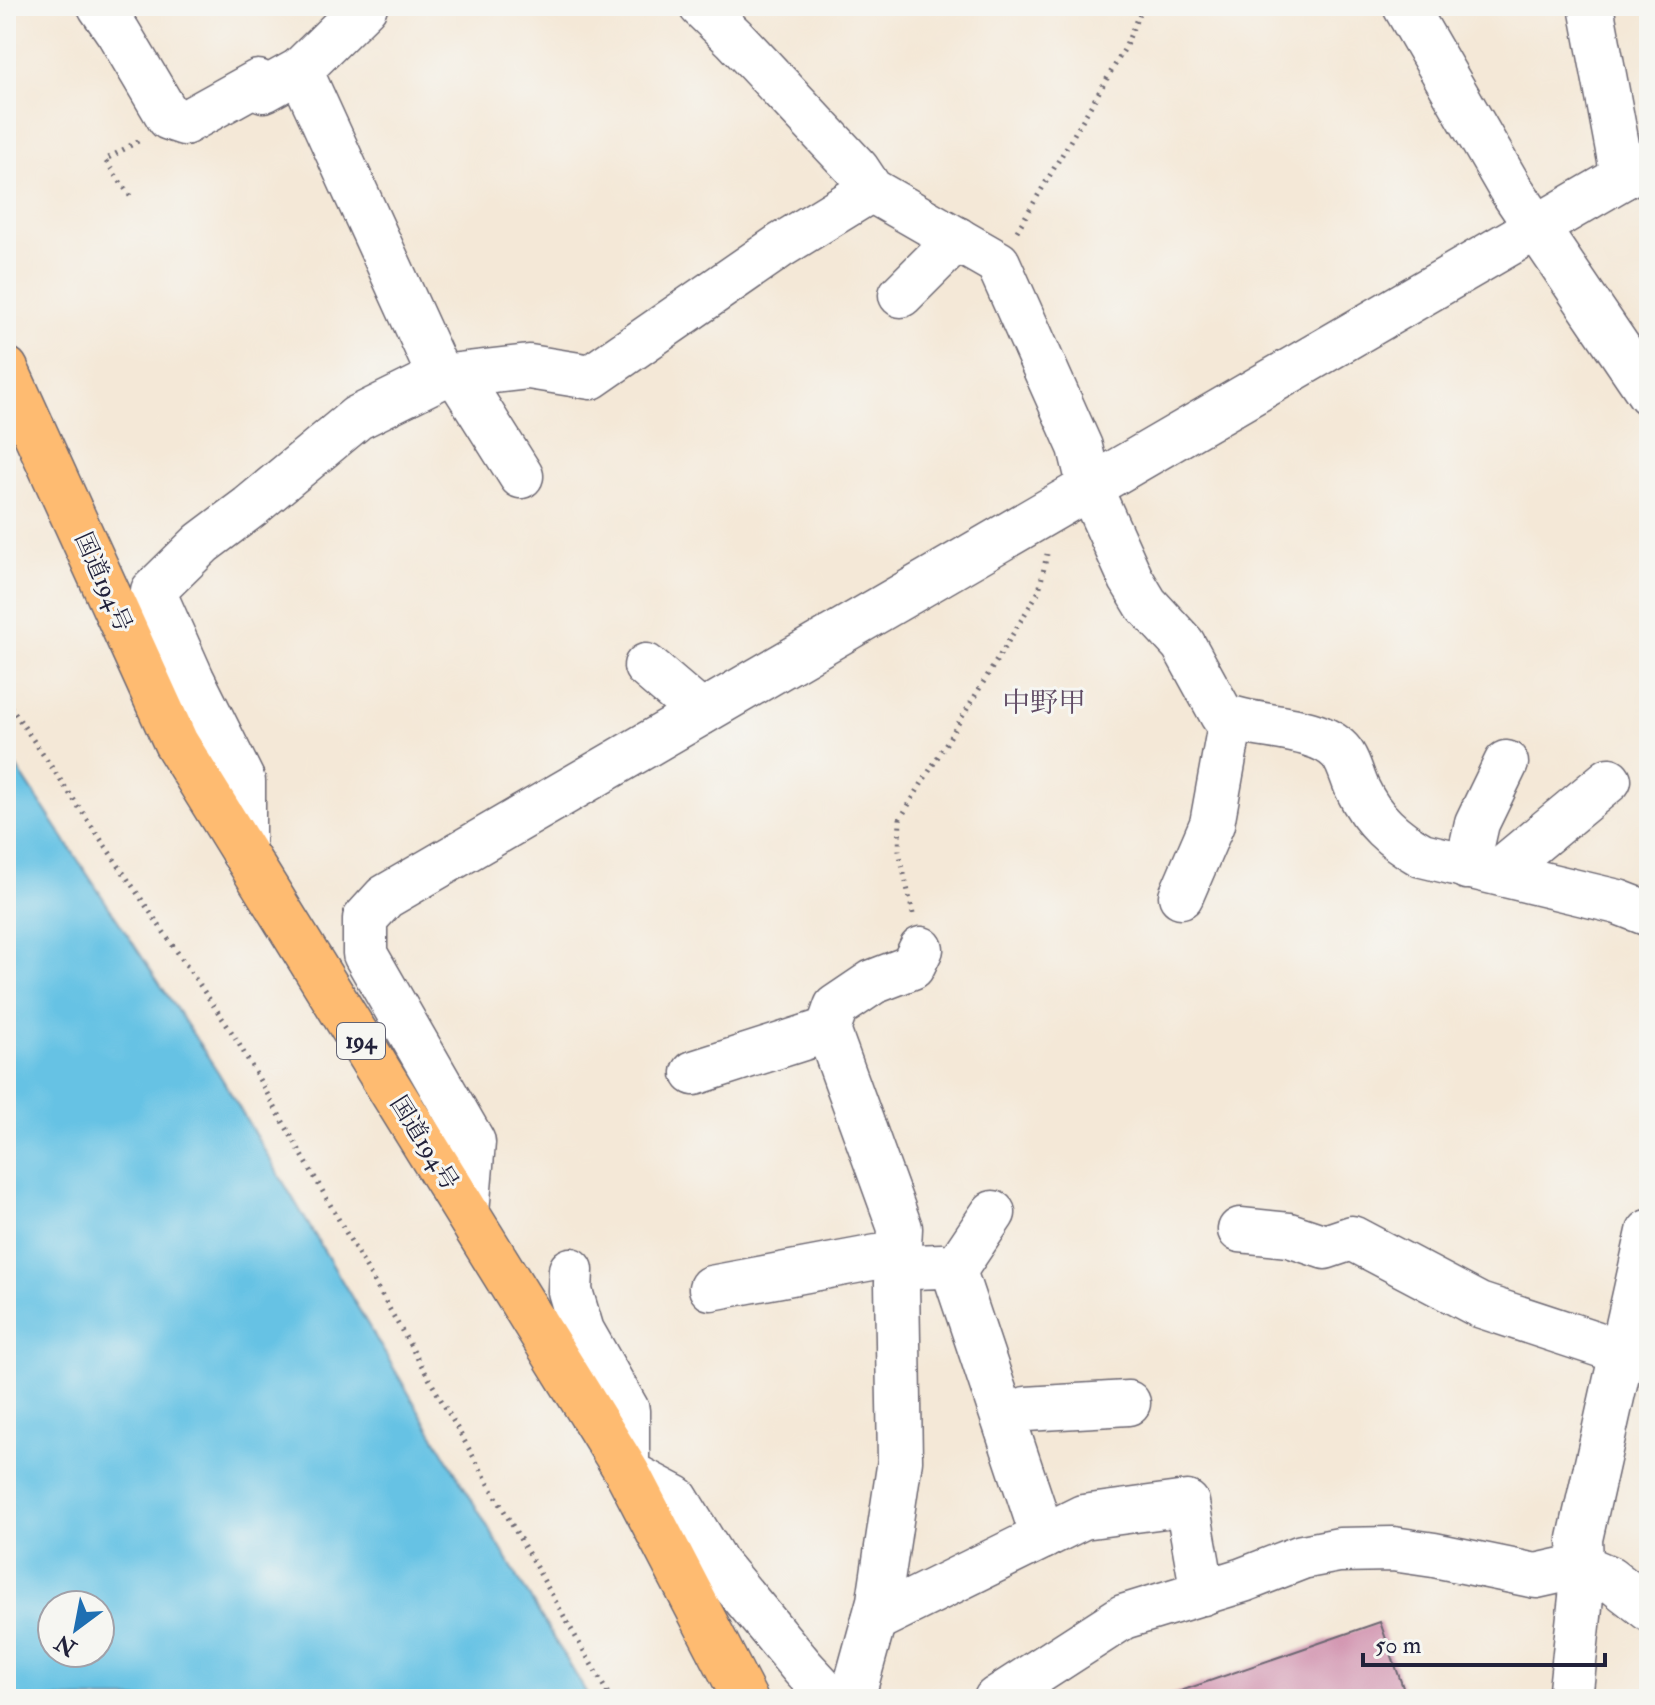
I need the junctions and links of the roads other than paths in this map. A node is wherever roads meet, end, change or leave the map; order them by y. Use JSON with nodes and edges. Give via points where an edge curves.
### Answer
{"nodes":[{"id":1,"x":100,"y":6,"type":"edge"},
{"id":2,"x":365,"y":6,"type":"edge"},
{"id":3,"x":701,"y":6,"type":"edge"},
{"id":4,"x":1405,"y":6,"type":"edge"},
{"id":5,"x":1591,"y":6,"type":"edge"},
{"id":6,"x":300,"y":70,"type":"junction"},
{"id":7,"x":1636,"y":170,"type":"edge"},
{"id":8,"x":871,"y":190,"type":"junction"},
{"id":9,"x":1537,"y":228,"type":"junction"},
{"id":10,"x":957,"y":239,"type":"junction"},
{"id":11,"x":901,"y":295,"type":"dead end"},
{"id":12,"x":6,"y":369,"type":"edge"},
{"id":13,"x":449,"y":376,"type":"junction"},
{"id":14,"x":1649,"y":393,"type":"edge"},
{"id":15,"x":521,"y":476,"type":"dead end"},
{"id":16,"x":1074,"y":497,"type":"junction"},
{"id":17,"x":646,"y":666,"type":"dead end"},
{"id":18,"x":701,"y":713,"type":"junction"},
{"id":19,"x":1231,"y":719,"type":"junction"},
{"id":20,"x":1506,"y":763,"type":"dead end"},
{"id":21,"x":1609,"y":780,"type":"dead end"},
{"id":22,"x":243,"y":852,"type":"junction"},
{"id":23,"x":1483,"y":869,"type":"junction"},
{"id":24,"x":1181,"y":896,"type":"dead end"},
{"id":25,"x":1649,"y":914,"type":"edge"},
{"id":26,"x":921,"y":949,"type":"road end"},
{"id":27,"x":828,"y":1030,"type":"junction"},
{"id":28,"x":694,"y":1073,"type":"dead end"},
{"id":29,"x":467,"y":1212,"type":"junction"},
{"id":30,"x":993,"y":1213,"type":"dead end"},
{"id":31,"x":1240,"y":1230,"type":"dead end"},
{"id":32,"x":1649,"y":1232,"type":"edge"},
{"id":33,"x":899,"y":1261,"type":"junction"},
{"id":34,"x":571,"y":1270,"type":"dead end"},
{"id":35,"x":954,"y":1271,"type":"junction"},
{"id":36,"x":711,"y":1288,"type":"dead end"},
{"id":37,"x":1622,"y":1352,"type":"junction"},
{"id":38,"x":1128,"y":1403,"type":"dead end"},
{"id":39,"x":1004,"y":1419,"type":"junction"},
{"id":40,"x":627,"y":1472,"type":"junction"},
{"id":41,"x":1043,"y":1537,"type":"junction"},
{"id":42,"x":1581,"y":1566,"type":"junction"},
{"id":43,"x":1203,"y":1593,"type":"junction"},
{"id":44,"x":1649,"y":1609,"type":"edge"},
{"id":45,"x":874,"y":1620,"type":"junction"},
{"id":46,"x":745,"y":1699,"type":"edge"},
{"id":47,"x":832,"y":1699,"type":"edge"},
{"id":48,"x":848,"y":1699,"type":"edge"},
{"id":49,"x":996,"y":1699,"type":"edge"},
{"id":50,"x":1570,"y":1699,"type":"edge"}],
"edges":[{"from":1,"to":6,"type":"street","via":[[169,118],[184,123],[258,82],[264,90]]},
{"from":2,"to":6,"type":"street"},
{"from":3,"to":8,"type":"street"},
{"from":4,"to":9,"type":"street"},
{"from":5,"to":7,"type":"street"},
{"from":6,"to":13,"type":"street"},
{"from":7,"to":9,"type":"street"},
{"from":8,"to":10,"type":"street"},
{"from":8,"to":13,"type":"street","via":[[591,377],[529,367]]},
{"from":9,"to":14,"type":"street"},
{"from":9,"to":16,"type":"street"},
{"from":10,"to":11,"type":"street"},
{"from":10,"to":16,"type":"street","via":[[998,263],[1080,447]]},
{"from":12,"to":22,"type":"highway","name":"国道194号","number":"194","via":[[176,743]]},
{"from":13,"to":15,"type":"street"},
{"from":13,"to":22,"type":"street","via":[[357,418],[202,543],[153,591],[243,781]]},
{"from":16,"to":18,"type":"street"},
{"from":16,"to":19,"type":"street","via":[[1146,604],[1183,644],[1222,715]]},
{"from":17,"to":18,"type":"street"},
{"from":18,"to":29,"type":"street","via":[[385,897],[365,919],[365,954],[473,1142]]},
{"from":19,"to":23,"type":"street","via":[[1316,736],[1339,750],[1359,793],[1395,839],[1422,855]]},
{"from":19,"to":24,"type":"street","via":[[1212,824]]},
{"from":20,"to":23,"type":"street","via":[[1477,823]]},
{"from":21,"to":23,"type":"street"},
{"from":22,"to":29,"type":"highway","name":"国道194号","number":"194"},
{"from":23,"to":25,"type":"street"},
{"from":26,"to":27,"type":"street","via":[[912,967],[873,982],[836,1007]]},
{"from":27,"to":28,"type":"street"},
{"from":27,"to":33,"type":"street","via":[[900,1228]]},
{"from":29,"to":40,"type":"highway","name":"国道194号","number":"194"},
{"from":30,"to":35,"type":"street"},
{"from":31,"to":37,"type":"street","via":[[1289,1235],[1325,1247],[1352,1238],[1479,1305]]},
{"from":32,"to":37,"type":"street"},
{"from":33,"to":35,"type":"street"},
{"from":33,"to":36,"type":"street","via":[[877,1257]]},
{"from":33,"to":45,"type":"street","via":[[900,1460]]},
{"from":34,"to":40,"type":"street","via":[[570,1291],[582,1331],[627,1410]]},
{"from":35,"to":39,"type":"street"},
{"from":37,"to":42,"type":"street","via":[[1580,1539]]},
{"from":38,"to":39,"type":"street","via":[[1026,1409]]},
{"from":39,"to":41,"type":"street"},
{"from":40,"to":46,"type":"highway","name":"国道194号","number":"194"},
{"from":40,"to":47,"type":"street","via":[[676,1498],[716,1563]]},
{"from":41,"to":43,"type":"street","via":[[1083,1517],[1187,1503]]},
{"from":41,"to":45,"type":"street"},
{"from":42,"to":43,"type":"street","via":[[1536,1576],[1407,1551],[1339,1550],[1302,1557]]},
{"from":42,"to":44,"type":"street","via":[[1609,1578]]},
{"from":42,"to":50,"type":"street"},
{"from":43,"to":49,"type":"street","via":[[1123,1617]]},
{"from":45,"to":48,"type":"street"}]}
